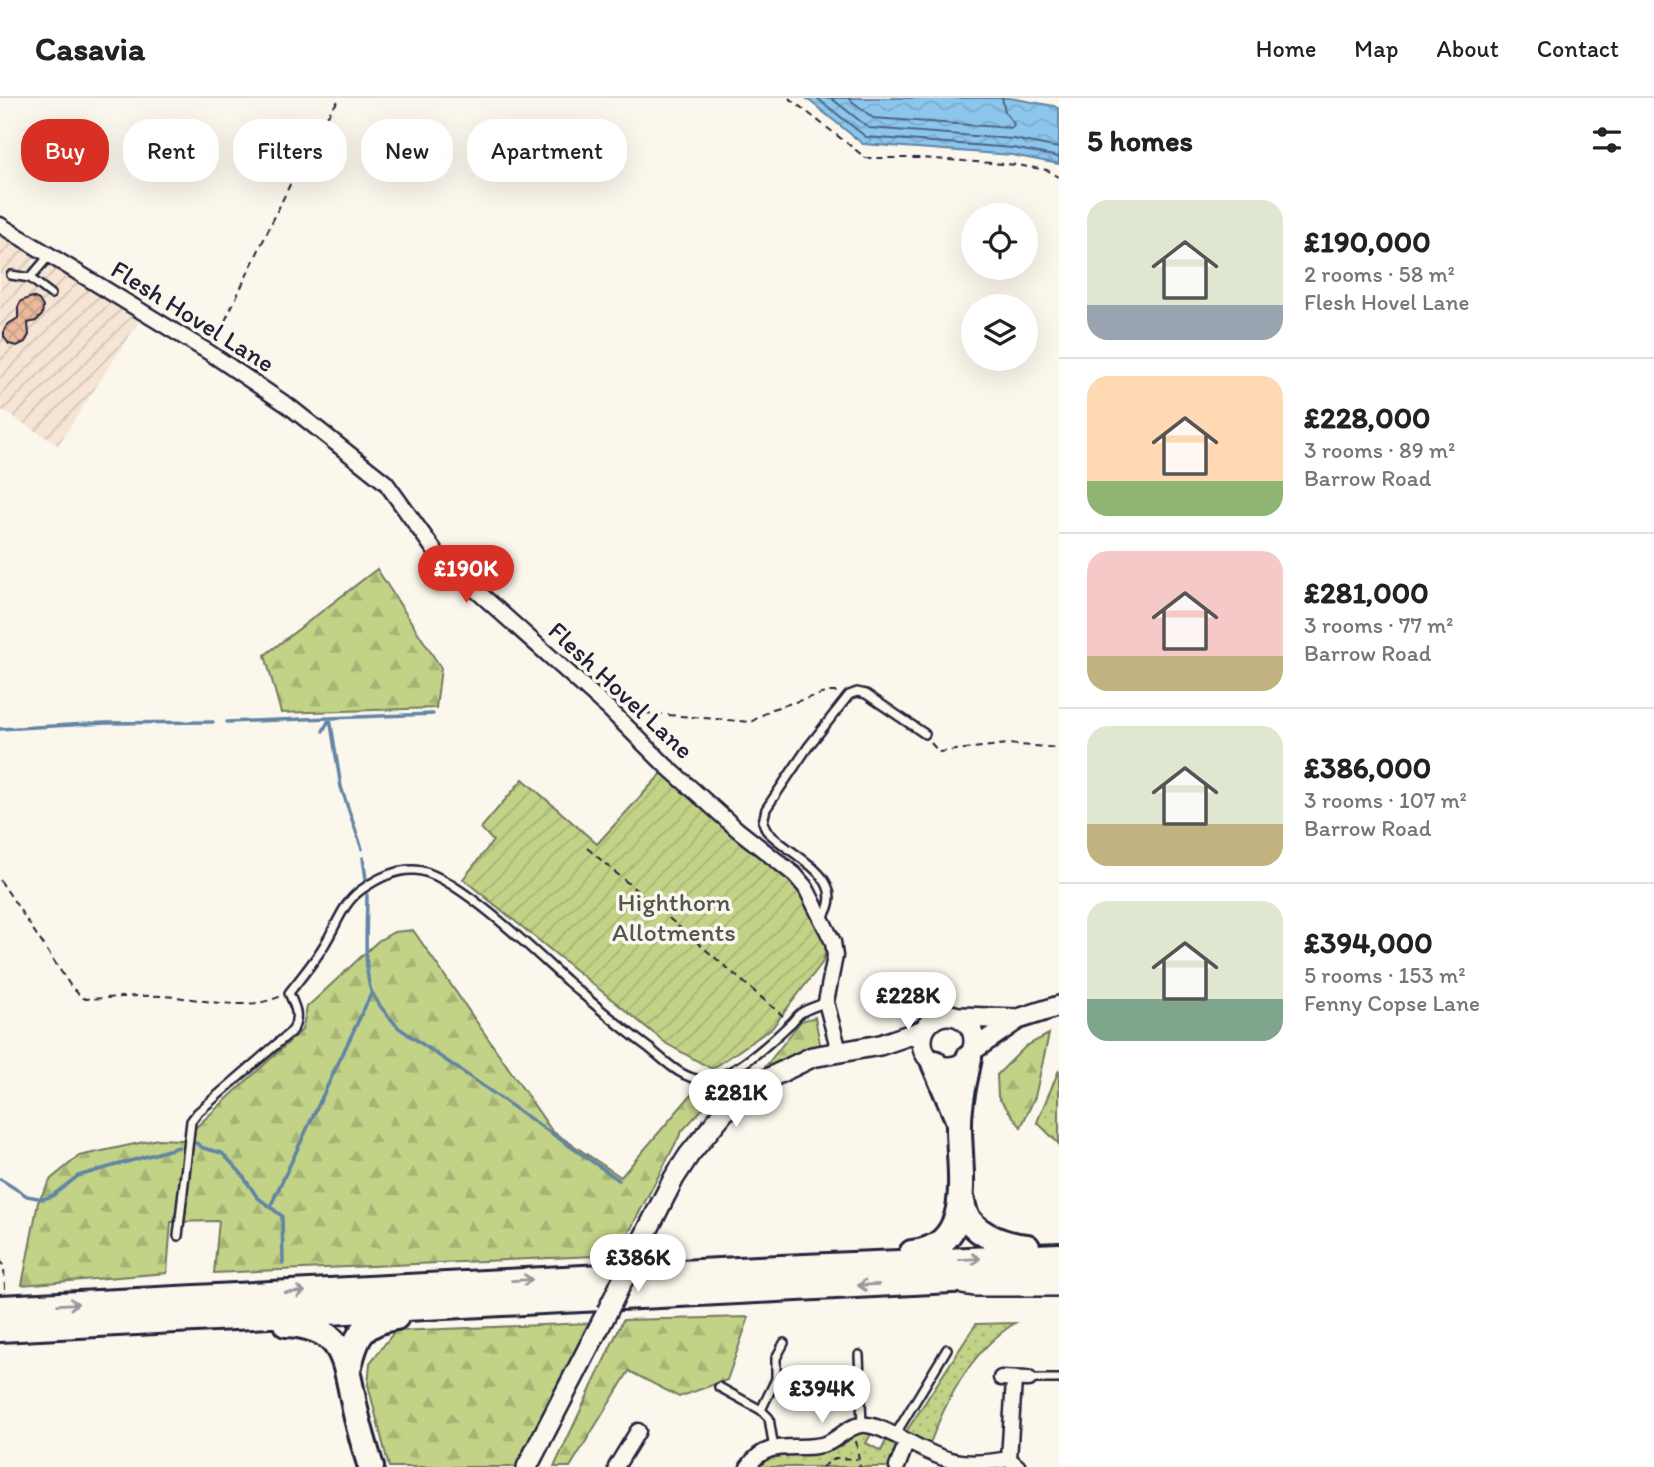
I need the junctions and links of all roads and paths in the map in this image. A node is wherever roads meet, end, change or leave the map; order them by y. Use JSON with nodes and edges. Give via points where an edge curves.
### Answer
{"nodes":[{"id":1,"x":341,"y":98,"type":"edge"},
{"id":2,"x":789,"y":98,"type":"edge"},
{"id":3,"x":1059,"y":177,"type":"edge"},
{"id":4,"x":0,"y":225,"type":"edge"},
{"id":5,"x":49,"y":256,"type":"junction"},
{"id":6,"x":11,"y":275,"type":"dead end"},
{"id":7,"x":30,"y":278,"type":"junction"},
{"id":8,"x":51,"y":294,"type":"dead end"},
{"id":9,"x":210,"y":352,"type":"junction"},
{"id":10,"x":857,"y":692,"type":"junction"},
{"id":11,"x":610,"y":710,"type":"junction"},
{"id":12,"x":925,"y":734,"type":"joint"},
{"id":13,"x":1059,"y":748,"type":"edge"},
{"id":14,"x":587,"y":848,"type":"dead end"},
{"id":15,"x":0,"y":880,"type":"edge"},
{"id":16,"x":822,"y":920,"type":"junction"},
{"id":17,"x":289,"y":993,"type":"junction"},
{"id":18,"x":826,"y":1002,"type":"junction"},
{"id":19,"x":1059,"y":1006,"type":"edge"},
{"id":20,"x":959,"y":1011,"type":"junction"},
{"id":21,"x":1018,"y":1019,"type":"junction"},
{"id":22,"x":792,"y":1023,"type":"junction"},
{"id":23,"x":922,"y":1024,"type":"junction"},
{"id":24,"x":880,"y":1045,"type":"junction"},
{"id":25,"x":839,"y":1051,"type":"junction"},
{"id":26,"x":971,"y":1054,"type":"junction"},
{"id":27,"x":931,"y":1060,"type":"junction"},
{"id":28,"x":958,"y":1120,"type":"junction"},
{"id":29,"x":961,"y":1198,"type":"junction"},
{"id":30,"x":178,"y":1236,"type":"dead end"},
{"id":31,"x":1059,"y":1250,"type":"edge"},
{"id":32,"x":1059,"y":1256,"type":"edge"},
{"id":33,"x":0,"y":1259,"type":"edge"},
{"id":34,"x":758,"y":1269,"type":"junction"},
{"id":35,"x":1059,"y":1278,"type":"edge"},
{"id":36,"x":916,"y":1282,"type":"junction"},
{"id":37,"x":1059,"y":1292,"type":"edge"},
{"id":38,"x":519,"y":1301,"type":"junction"},
{"id":39,"x":2,"y":1315,"type":"edge"},
{"id":40,"x":178,"y":1320,"type":"junction"},
{"id":41,"x":784,"y":1343,"type":"dead end"},
{"id":42,"x":947,"y":1349,"type":"dead end"},
{"id":43,"x":859,"y":1355,"type":"dead end"},
{"id":44,"x":348,"y":1370,"type":"junction"},
{"id":45,"x":776,"y":1378,"type":"junction"},
{"id":46,"x":1029,"y":1379,"type":"joint"},
{"id":47,"x":1059,"y":1379,"type":"edge"},
{"id":48,"x":719,"y":1387,"type":"dead end"},
{"id":49,"x":804,"y":1389,"type":"dead end"},
{"id":50,"x":761,"y":1410,"type":"junction"},
{"id":51,"x":862,"y":1425,"type":"junction"},
{"id":52,"x":638,"y":1431,"type":"dead end"},
{"id":53,"x":901,"y":1438,"type":"junction"},
{"id":54,"x":774,"y":1449,"type":"junction"},
{"id":55,"x":858,"y":1459,"type":"junction"},
{"id":56,"x":1014,"y":1463,"type":"edge"},
{"id":57,"x":372,"y":1467,"type":"edge"},
{"id":58,"x":527,"y":1467,"type":"edge"},
{"id":59,"x":615,"y":1467,"type":"edge"},
{"id":60,"x":748,"y":1467,"type":"edge"},
{"id":61,"x":822,"y":1467,"type":"edge"},
{"id":62,"x":860,"y":1467,"type":"edge"},
{"id":63,"x":897,"y":1467,"type":"edge"}],
"edges":[{"from":1,"to":9,"type":"path","via":[[313,136]]},
{"from":2,"to":3,"type":"path","via":[[866,158],[1017,165]]},
{"from":4,"to":5,"type":"street","name":"Flesh Hovel Lane"},
{"from":5,"to":7,"type":"lane"},
{"from":5,"to":9,"type":"street","name":"Flesh Hovel Lane"},
{"from":6,"to":7,"type":"lane"},
{"from":7,"to":8,"type":"lane"},
{"from":9,"to":11,"type":"street","name":"Flesh Hovel Lane","via":[[290,407],[386,483],[440,558]]},
{"from":10,"to":11,"type":"path","via":[[828,692],[772,709],[751,722]]},
{"from":10,"to":12,"type":"lane"},
{"from":10,"to":16,"type":"lane","via":[[844,699],[782,783],[763,822],[772,838],[817,871],[830,889],[832,898]]},
{"from":11,"to":16,"type":"street","name":"Flesh Hovel Lane","via":[[727,821],[795,875]]},
{"from":12,"to":13,"type":"path","via":[[939,752],[1007,744]]},
{"from":14,"to":22,"type":"path"},
{"from":15,"to":17,"type":"path","via":[[81,998],[166,997],[250,1005]]},
{"from":16,"to":18,"type":"street","name":"Flesh Hovel Lane","via":[[835,956]]},
{"from":17,"to":22,"type":"lane","via":[[359,891],[397,872],[416,869],[454,886],[619,1025],[692,1077],[702,1080],[732,1071]]},
{"from":17,"to":30,"type":"lane","via":[[298,1020],[293,1030],[191,1121]]},
{"from":18,"to":22,"type":"lane","via":[[801,1013]]},
{"from":18,"to":25,"type":"street","name":"Flesh Hovel Lane"},
{"from":19,"to":21,"type":"street"},
{"from":20,"to":21,"type":"street"},
{"from":20,"to":23,"type":"street"},
{"from":20,"to":23,"type":"path","via":[[942,1004],[930,1009]]},
{"from":20,"to":26,"type":"street","via":[[973,1030]]},
{"from":21,"to":26,"type":"street"},
{"from":23,"to":24,"type":"street"},
{"from":23,"to":27,"type":"street","via":[[922,1041]]},
{"from":24,"to":25,"type":"street"},
{"from":24,"to":27,"type":"street"},
{"from":25,"to":58,"type":"street","bridge":true,"via":[[812,1057],[765,1080],[724,1112],[689,1155]]},
{"from":26,"to":27,"type":"street","via":[[958,1066]]},
{"from":26,"to":28,"type":"highway"},
{"from":27,"to":28,"type":"highway"},
{"from":28,"to":29,"type":"highway"},
{"from":29,"to":31,"type":"highway","via":[[967,1218],[996,1241]]},
{"from":29,"to":34,"type":"highway","via":[[948,1237],[935,1248]]},
{"from":34,"to":32,"type":"highway","one_way":true},
{"from":33,"to":39,"type":"path","via":[[4,1268]]},
{"from":39,"to":34,"type":"highway","one_way":true},
{"from":35,"to":36,"type":"highway"},
{"from":36,"to":37,"type":"lane","via":[[975,1292]]},
{"from":36,"to":38,"type":"highway","one_way":true},
{"from":38,"to":40,"type":"highway"},
{"from":38,"to":44,"type":"highway","via":[[376,1321],[357,1339]]},
{"from":39,"to":40,"type":"highway"},
{"from":40,"to":44,"type":"highway","via":[[315,1328],[331,1337]]},
{"from":41,"to":45,"type":"lane","via":[[776,1358]]},
{"from":42,"to":53,"type":"lane"},
{"from":43,"to":51,"type":"lane"},
{"from":44,"to":57,"type":"highway"},
{"from":45,"to":49,"type":"lane","via":[[786,1377]]},
{"from":45,"to":50,"type":"lane"},
{"from":46,"to":47,"type":"lane"},
{"from":46,"to":56,"type":"street","via":[[1007,1379]]},
{"from":48,"to":50,"type":"lane"},
{"from":50,"to":54,"type":"lane","via":[[769,1418]]},
{"from":51,"to":53,"type":"street"},
{"from":51,"to":54,"type":"street","via":[[828,1443]]},
{"from":51,"to":55,"type":"path","via":[[856,1440]]},
{"from":52,"to":59,"type":"street"},
{"from":53,"to":56,"type":"street","via":[[937,1457],[967,1464]]},
{"from":53,"to":63,"type":"street"},
{"from":54,"to":60,"type":"street"},
{"from":55,"to":61,"type":"path","via":[[836,1458]]},
{"from":55,"to":62,"type":"path"}]}
